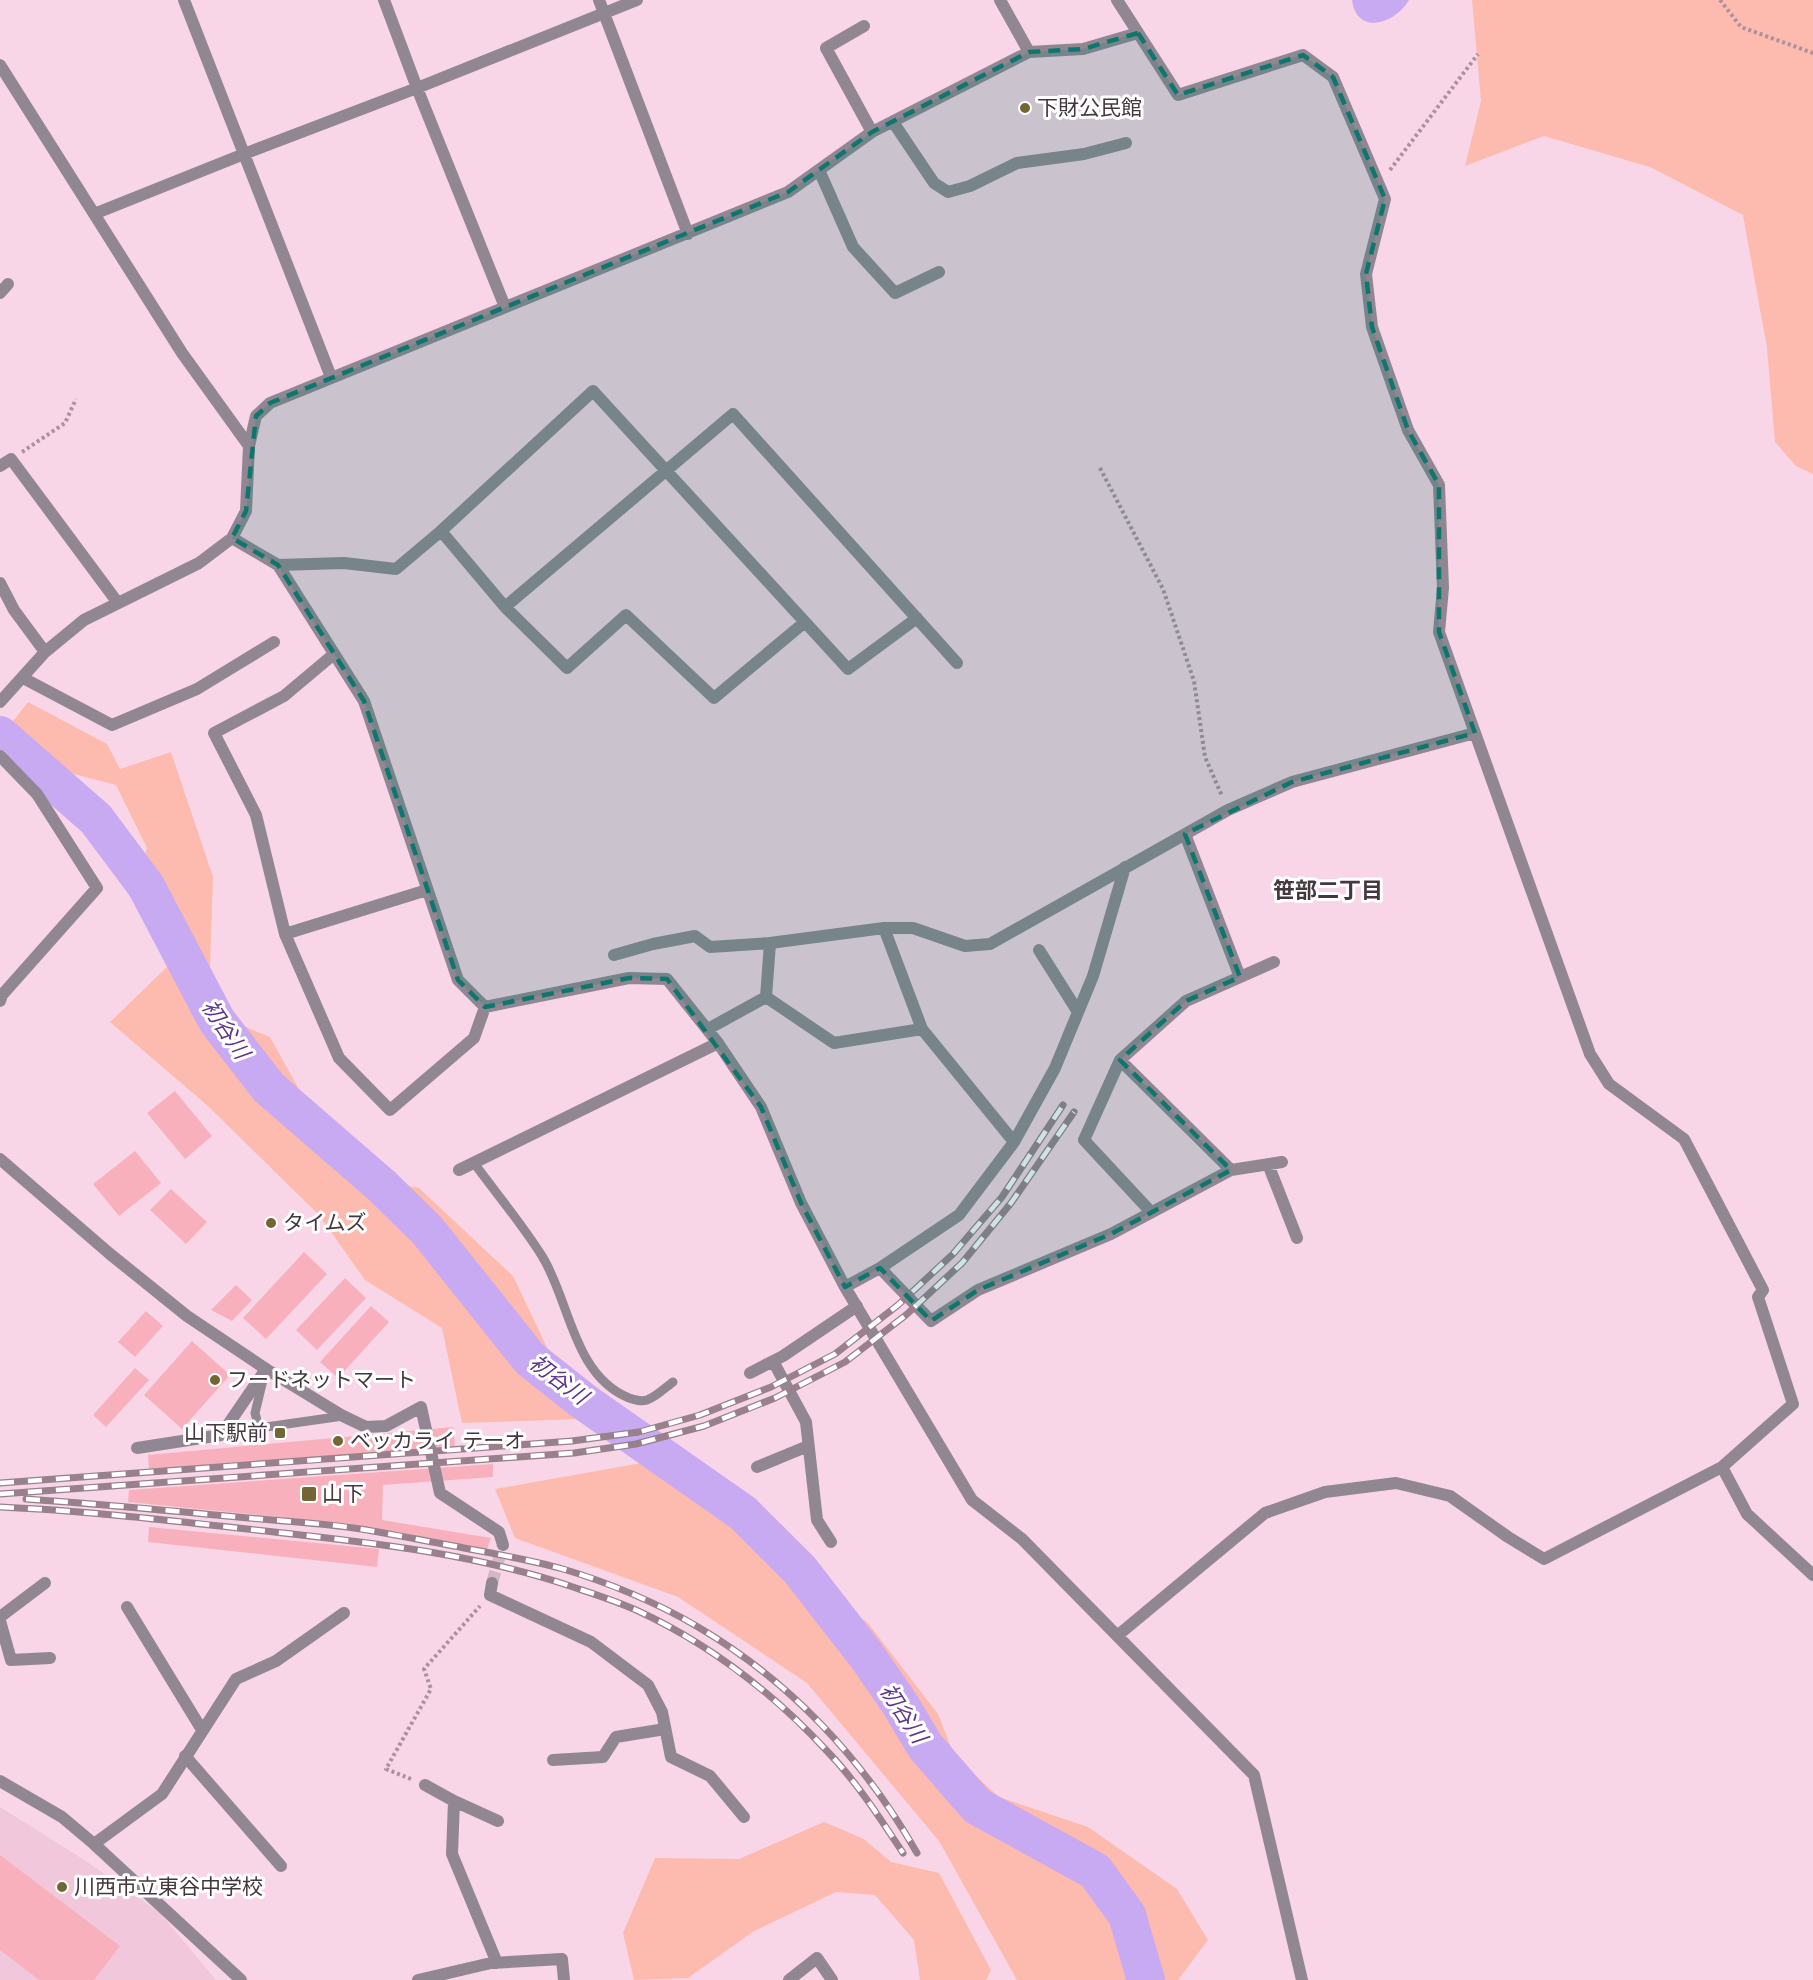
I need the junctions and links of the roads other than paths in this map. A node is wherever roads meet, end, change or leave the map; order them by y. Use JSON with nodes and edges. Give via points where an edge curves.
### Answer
{"nodes":[{"id":1,"x":184,"y":0,"type":"edge"},
{"id":2,"x":384,"y":0,"type":"edge"},
{"id":3,"x":599,"y":0,"type":"edge"},
{"id":4,"x":637,"y":0,"type":"edge"},
{"id":5,"x":1000,"y":0,"type":"edge"},
{"id":6,"x":1117,"y":0,"type":"edge"},
{"id":7,"x":604,"y":13,"type":"junction"},
{"id":8,"x":864,"y":26,"type":"dead end"},
{"id":9,"x":1138,"y":33,"type":"junction"},
{"id":10,"x":1029,"y":52,"type":"junction"},
{"id":11,"x":0,"y":65,"type":"edge"},
{"id":12,"x":417,"y":88,"type":"junction"},
{"id":13,"x":893,"y":122,"type":"junction"},
{"id":14,"x":872,"y":132,"type":"junction"},
{"id":15,"x":1126,"y":142,"type":"dead end"},
{"id":16,"x":244,"y":154,"type":"junction"},
{"id":17,"x":819,"y":170,"type":"junction"},
{"id":18,"x":94,"y":214,"type":"junction"},
{"id":19,"x":688,"y":234,"type":"junction"},
{"id":20,"x":939,"y":272,"type":"dead end"},
{"id":21,"x":505,"y":308,"type":"junction"},
{"id":22,"x":331,"y":377,"type":"junction"},
{"id":23,"x":249,"y":446,"type":"junction"},
{"id":24,"x":0,"y":466,"type":"edge"},
{"id":25,"x":666,"y":471,"type":"junction"},
{"id":26,"x":441,"y":531,"type":"junction"},
{"id":27,"x":232,"y":538,"type":"junction"},
{"id":28,"x":278,"y":565,"type":"junction"},
{"id":29,"x":0,"y":583,"type":"edge"},
{"id":30,"x":118,"y":603,"type":"junction"},
{"id":31,"x":505,"y":607,"type":"junction"},
{"id":32,"x":917,"y":618,"type":"junction"},
{"id":33,"x":805,"y":622,"type":"junction"},
{"id":34,"x":274,"y":642,"type":"dead end"},
{"id":35,"x":45,"y":652,"type":"junction"},
{"id":36,"x":334,"y":654,"type":"junction"},
{"id":37,"x":957,"y":663,"type":"dead end"},
{"id":38,"x":23,"y":678,"type":"junction"},
{"id":39,"x":0,"y":702,"type":"edge"},
{"id":40,"x":1475,"y":733,"type":"junction"},
{"id":41,"x":0,"y":756,"type":"edge"},
{"id":42,"x":1185,"y":834,"type":"junction"},
{"id":43,"x":1125,"y":867,"type":"junction"},
{"id":44,"x":427,"y":890,"type":"junction"},
{"id":45,"x":884,"y":928,"type":"junction"},
{"id":46,"x":285,"y":934,"type":"junction"},
{"id":47,"x":770,"y":943,"type":"junction"},
{"id":48,"x":1039,"y":950,"type":"dead end"},
{"id":49,"x":614,"y":955,"type":"dead end"},
{"id":50,"x":1274,"y":962,"type":"dead end"},
{"id":51,"x":1240,"y":977,"type":"junction"},
{"id":52,"x":766,"y":997,"type":"junction"},
{"id":53,"x":0,"y":1001,"type":"edge"},
{"id":54,"x":485,"y":1007,"type":"junction"},
{"id":55,"x":1078,"y":1012,"type":"junction"},
{"id":56,"x":708,"y":1029,"type":"junction"},
{"id":57,"x":922,"y":1029,"type":"junction"},
{"id":58,"x":718,"y":1043,"type":"junction"},
{"id":59,"x":1120,"y":1060,"type":"junction"},
{"id":60,"x":1014,"y":1142,"type":"junction"},
{"id":61,"x":0,"y":1159,"type":"edge"},
{"id":62,"x":1282,"y":1162,"type":"dead end"},
{"id":63,"x":474,"y":1163,"type":"junction"},
{"id":64,"x":1268,"y":1164,"type":"junction"},
{"id":65,"x":459,"y":1170,"type":"dead end"},
{"id":66,"x":1231,"y":1170,"type":"junction"},
{"id":67,"x":1151,"y":1212,"type":"junction"},
{"id":68,"x":1297,"y":1238,"type":"dead end"},
{"id":69,"x":880,"y":1268,"type":"junction"},
{"id":70,"x":845,"y":1287,"type":"junction"},
{"id":71,"x":857,"y":1306,"type":"junction"},
{"id":72,"x":773,"y":1361,"type":"junction"},
{"id":73,"x":266,"y":1369,"type":"junction"},
{"id":74,"x":750,"y":1373,"type":"dead end"},
{"id":75,"x":673,"y":1382,"type":"dead end"},
{"id":76,"x":344,"y":1416,"type":"junction"},
{"id":77,"x":808,"y":1446,"type":"junction"},
{"id":78,"x":137,"y":1448,"type":"dead end"},
{"id":79,"x":757,"y":1467,"type":"dead end"},
{"id":80,"x":1722,"y":1467,"type":"junction"},
{"id":81,"x":831,"y":1542,"type":"dead end"},
{"id":82,"x":502,"y":1545,"type":"dead end"},
{"id":83,"x":1813,"y":1575,"type":"edge"},
{"id":84,"x":45,"y":1583,"type":"dead end"},
{"id":85,"x":491,"y":1589,"type":"road end"},
{"id":86,"x":127,"y":1607,"type":"dead end"},
{"id":87,"x":344,"y":1613,"type":"dead end"},
{"id":88,"x":0,"y":1619,"type":"edge"},
{"id":89,"x":1117,"y":1636,"type":"junction"},
{"id":90,"x":50,"y":1658,"type":"dead end"},
{"id":91,"x":665,"y":1729,"type":"junction"},
{"id":92,"x":202,"y":1730,"type":"junction"},
{"id":93,"x":185,"y":1756,"type":"junction"},
{"id":94,"x":553,"y":1760,"type":"dead end"},
{"id":95,"x":0,"y":1780,"type":"edge"},
{"id":96,"x":425,"y":1785,"type":"road end"},
{"id":97,"x":454,"y":1801,"type":"junction"},
{"id":98,"x":744,"y":1817,"type":"dead end"},
{"id":99,"x":498,"y":1821,"type":"dead end"},
{"id":100,"x":94,"y":1844,"type":"junction"},
{"id":101,"x":281,"y":1866,"type":"dead end"},
{"id":102,"x":497,"y":1963,"type":"junction"},
{"id":103,"x":241,"y":1980,"type":"edge"},
{"id":104,"x":418,"y":1980,"type":"edge"},
{"id":105,"x":564,"y":1980,"type":"edge"},
{"id":106,"x":789,"y":1980,"type":"edge"},
{"id":107,"x":832,"y":1980,"type":"edge"},
{"id":108,"x":1302,"y":1980,"type":"edge"}],
"edges":[{"from":1,"to":16,"type":"street"},
{"from":2,"to":12,"type":"street"},
{"from":3,"to":7,"type":"street"},
{"from":4,"to":7,"type":"street"},
{"from":5,"to":10,"type":"street"},
{"from":6,"to":9,"type":"street"},
{"from":7,"to":12,"type":"street"},
{"from":7,"to":19,"type":"street"},
{"from":8,"to":14,"type":"street","via":[[826,48]]},
{"from":9,"to":10,"type":"street","via":[[1083,49]]},
{"from":9,"to":40,"type":"street","via":[[1178,95],[1304,55],[1333,77],[1385,199],[1366,274],[1372,327],[1408,430],[1439,485],[1443,588],[1439,632]]},
{"from":10,"to":13,"type":"street"},
{"from":11,"to":18,"type":"street"},
{"from":12,"to":16,"type":"street"},
{"from":12,"to":21,"type":"street"},
{"from":13,"to":14,"type":"street"},
{"from":13,"to":15,"type":"street","via":[[934,183],[948,192],[1017,163],[1084,154]]},
{"from":14,"to":17,"type":"street"},
{"from":16,"to":18,"type":"street"},
{"from":16,"to":22,"type":"street"},
{"from":17,"to":19,"type":"street","via":[[788,192]]},
{"from":17,"to":20,"type":"street","via":[[853,247],[894,293]]},
{"from":18,"to":23,"type":"street","via":[[182,353]]},
{"from":19,"to":21,"type":"street"},
{"from":21,"to":22,"type":"street"},
{"from":22,"to":23,"type":"street","via":[[270,403],[256,416]]},
{"from":23,"to":27,"type":"street","via":[[246,511]]},
{"from":24,"to":30,"type":"street","via":[[11,459]]},
{"from":25,"to":26,"type":"street","via":[[593,391]]},
{"from":25,"to":31,"type":"street"},
{"from":25,"to":32,"type":"street","via":[[733,414]]},
{"from":25,"to":33,"type":"street"},
{"from":26,"to":28,"type":"street","via":[[396,569],[344,563]]},
{"from":26,"to":31,"type":"street"},
{"from":27,"to":28,"type":"street"},
{"from":27,"to":30,"type":"street","via":[[199,563]]},
{"from":28,"to":36,"type":"street"},
{"from":29,"to":35,"type":"street"},
{"from":30,"to":35,"type":"street","via":[[84,620]]},
{"from":31,"to":33,"type":"street","via":[[567,668],[626,615],[714,698]]},
{"from":32,"to":33,"type":"street","via":[[848,669]]},
{"from":32,"to":37,"type":"street"},
{"from":34,"to":38,"type":"street","via":[[197,688],[112,724]]},
{"from":35,"to":38,"type":"street"},
{"from":36,"to":44,"type":"street","via":[[364,701]]},
{"from":36,"to":46,"type":"street","via":[[284,696],[214,733],[256,815]]},
{"from":38,"to":39,"type":"street"},
{"from":40,"to":42,"type":"street","via":[[1292,782]]},
{"from":40,"to":80,"type":"street","via":[[1590,1054],[1609,1084],[1684,1139],[1763,1290],[1758,1296],[1793,1404]]},
{"from":41,"to":53,"type":"street","via":[[37,794],[96,888],[2,994]]},
{"from":42,"to":43,"type":"street"},
{"from":42,"to":51,"type":"street"},
{"from":43,"to":45,"type":"street","via":[[990,944],[964,946],[913,928]]},
{"from":43,"to":55,"type":"street","via":[[1093,976]]},
{"from":44,"to":46,"type":"street"},
{"from":44,"to":54,"type":"street","via":[[458,980]]},
{"from":45,"to":47,"type":"street"},
{"from":45,"to":57,"type":"street"},
{"from":46,"to":54,"type":"street","via":[[339,1059],[390,1110],[474,1038]]},
{"from":47,"to":49,"type":"street","via":[[710,947],[695,936]]},
{"from":47,"to":52,"type":"street"},
{"from":48,"to":55,"type":"street"},
{"from":50,"to":51,"type":"street"},
{"from":51,"to":59,"type":"street","via":[[1186,1001]]},
{"from":52,"to":56,"type":"street"},
{"from":52,"to":57,"type":"street","via":[[834,1043]]},
{"from":54,"to":56,"type":"street","via":[[629,978],[667,979]]},
{"from":55,"to":60,"type":"street","via":[[1055,1068]]},
{"from":56,"to":58,"type":"street"},
{"from":57,"to":60,"type":"street"},
{"from":58,"to":63,"type":"street"},
{"from":58,"to":70,"type":"street","via":[[761,1107],[801,1203]]},
{"from":59,"to":66,"type":"street"},
{"from":59,"to":67,"type":"street","via":[[1084,1140]]},
{"from":60,"to":69,"type":"street","via":[[960,1215]]},
{"from":61,"to":73,"type":"street","via":[[188,1316]]},
{"from":62,"to":64,"type":"street"},
{"from":63,"to":65,"type":"street"},
{"from":63,"to":75,"type":"lane","via":[[542,1256],[582,1351],[602,1378],[636,1401],[646,1401]]},
{"from":64,"to":66,"type":"street"},
{"from":64,"to":68,"type":"street"},
{"from":66,"to":67,"type":"street"},
{"from":67,"to":69,"type":"street","via":[[1111,1234],[978,1290],[931,1321]]},
{"from":69,"to":70,"type":"street"},
{"from":70,"to":71,"type":"street"},
{"from":71,"to":72,"type":"street"},
{"from":71,"to":89,"type":"street","via":[[972,1500],[1022,1539]]},
{"from":72,"to":74,"type":"street"},
{"from":72,"to":77,"type":"street","via":[[806,1422]]},
{"from":73,"to":76,"type":"street"},
{"from":73,"to":76,"type":"lane","via":[[255,1413],[259,1428]]},
{"from":73,"to":78,"type":"street","via":[[221,1435]]},
{"from":76,"to":82,"type":"street","via":[[366,1427],[386,1426],[421,1407],[440,1493],[499,1532]]},
{"from":77,"to":79,"type":"street"},
{"from":77,"to":81,"type":"street","via":[[817,1520]]},
{"from":80,"to":83,"type":"street","via":[[1747,1514]]},
{"from":80,"to":89,"type":"street","via":[[1544,1559],[1450,1496],[1396,1484],[1325,1492],[1265,1513]]},
{"from":84,"to":88,"type":"street"},
{"from":85,"to":91,"type":"street","via":[[591,1642],[648,1685],[662,1712]]},
{"from":86,"to":92,"type":"street"},
{"from":87,"to":92,"type":"street","via":[[276,1661],[236,1679]]},
{"from":88,"to":90,"type":"street","via":[[11,1660]]},
{"from":89,"to":108,"type":"street","via":[[1254,1774]]},
{"from":91,"to":94,"type":"street","via":[[616,1737],[603,1758]]},
{"from":91,"to":98,"type":"street","via":[[671,1757],[710,1776]]},
{"from":92,"to":93,"type":"street"},
{"from":93,"to":100,"type":"street","via":[[162,1794]]},
{"from":93,"to":101,"type":"street"},
{"from":95,"to":100,"type":"street","via":[[62,1817]]},
{"from":96,"to":97,"type":"street"},
{"from":97,"to":99,"type":"street"},
{"from":97,"to":102,"type":"street","via":[[452,1854]]},
{"from":100,"to":103,"type":"street"},
{"from":102,"to":104,"type":"street"},
{"from":102,"to":105,"type":"street","via":[[562,1959]]},
{"from":106,"to":107,"type":"street","via":[[818,1959]]}]}
